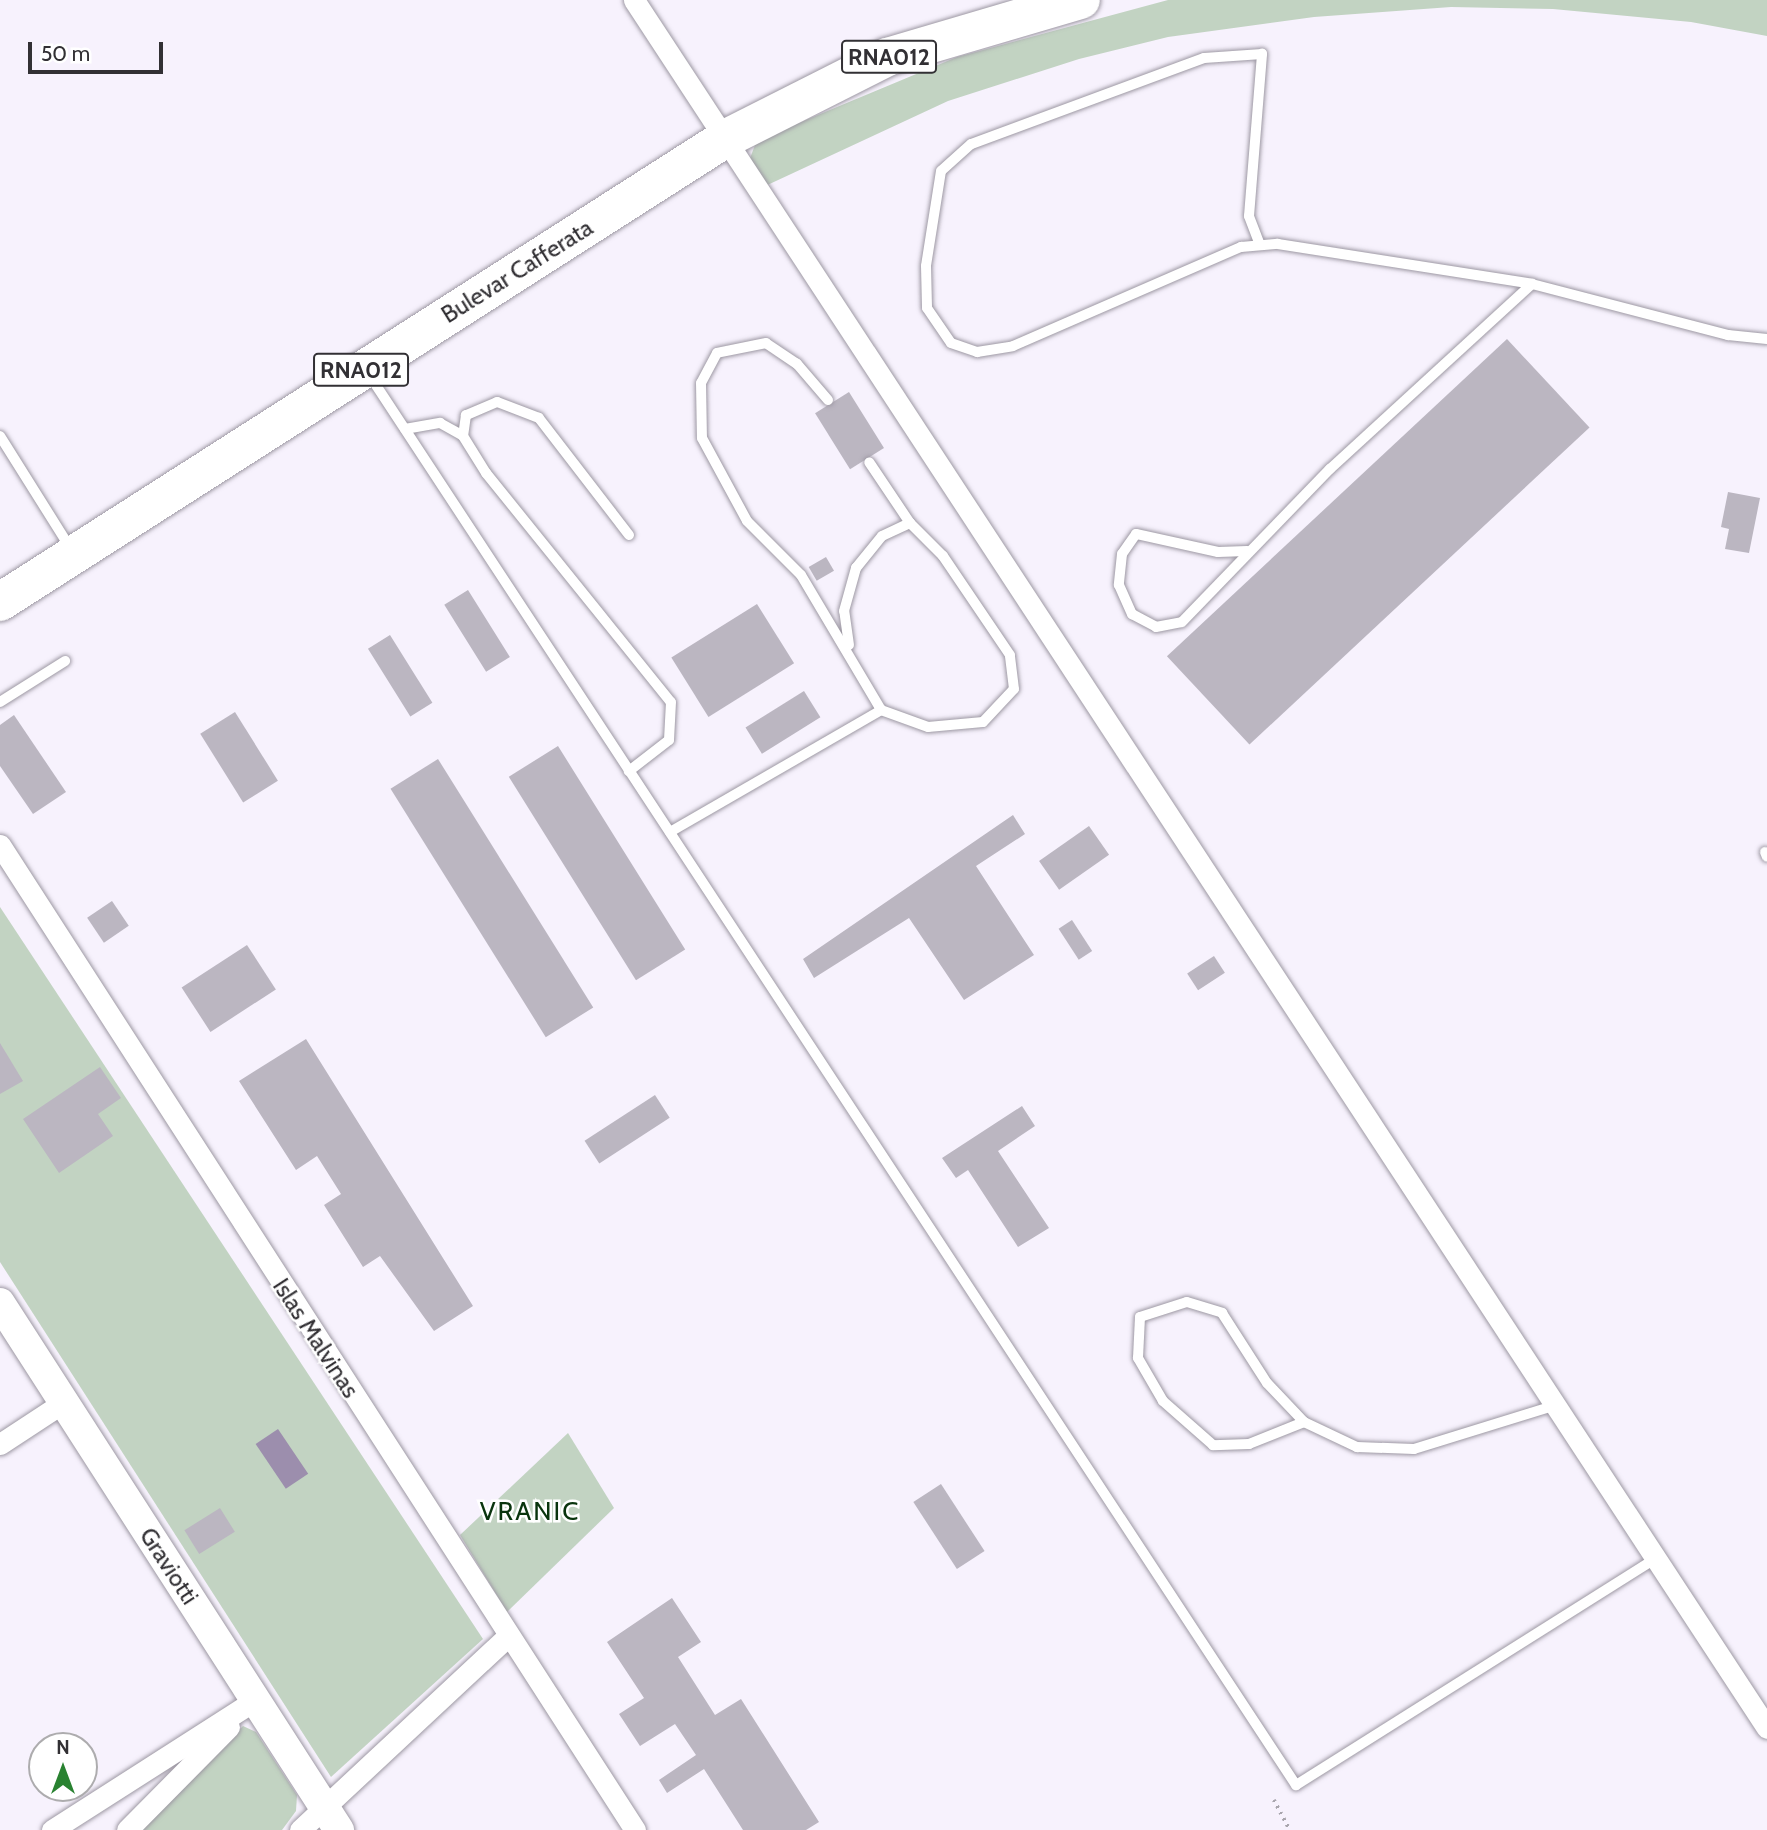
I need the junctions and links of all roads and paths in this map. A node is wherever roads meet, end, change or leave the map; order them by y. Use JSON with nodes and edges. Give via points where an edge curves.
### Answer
{"nodes":[{"id":1,"x":634,"y":0,"type":"edge"},
{"id":2,"x":1071,"y":1,"type":"edge"},
{"id":3,"x":723,"y":140,"type":"junction"},
{"id":4,"x":1259,"y":245,"type":"junction"},
{"id":5,"x":1532,"y":284,"type":"junction"},
{"id":6,"x":1767,"y":339,"type":"edge"},
{"id":7,"x":365,"y":368,"type":"junction"},
{"id":8,"x":828,"y":400,"type":"dead end"},
{"id":9,"x":405,"y":429,"type":"junction"},
{"id":10,"x":0,"y":436,"type":"edge"},
{"id":11,"x":463,"y":436,"type":"junction"},
{"id":12,"x":869,"y":462,"type":"dead end"},
{"id":13,"x":910,"y":523,"type":"junction"},
{"id":14,"x":629,"y":536,"type":"dead end"},
{"id":15,"x":1247,"y":551,"type":"junction"},
{"id":16,"x":75,"y":554,"type":"junction"},
{"id":17,"x":0,"y":602,"type":"edge"},
{"id":18,"x":850,"y":650,"type":"junction"},
{"id":19,"x":65,"y":661,"type":"dead end"},
{"id":20,"x":0,"y":702,"type":"edge"},
{"id":21,"x":881,"y":710,"type":"junction"},
{"id":22,"x":629,"y":771,"type":"junction"},
{"id":23,"x":670,"y":832,"type":"junction"},
{"id":24,"x":0,"y":845,"type":"edge"},
{"id":25,"x":0,"y":1303,"type":"edge"},
{"id":26,"x":64,"y":1402,"type":"junction"},
{"id":27,"x":1556,"y":1405,"type":"junction"},
{"id":28,"x":1304,"y":1422,"type":"junction"},
{"id":29,"x":0,"y":1444,"type":"edge"},
{"id":30,"x":1656,"y":1558,"type":"junction"},
{"id":31,"x":507,"y":1637,"type":"junction"},
{"id":32,"x":255,"y":1700,"type":"junction"},
{"id":33,"x":1767,"y":1728,"type":"edge"},
{"id":34,"x":1274,"y":1800,"type":"dead end"},
{"id":35,"x":331,"y":1819,"type":"edge"},
{"id":36,"x":52,"y":1830,"type":"edge"},
{"id":37,"x":127,"y":1830,"type":"edge"},
{"id":38,"x":300,"y":1830,"type":"edge"},
{"id":39,"x":635,"y":1830,"type":"edge"},
{"id":40,"x":1290,"y":1830,"type":"edge"}],
"edges":[{"from":1,"to":3,"type":"street"},
{"from":2,"to":3,"type":"highway","name":"Bulevar Cafferata","number":"RNA012","via":[[887,57]]},
{"from":3,"to":7,"type":"highway","name":"Bulevar Cafferata","number":"RNA012"},
{"from":3,"to":27,"type":"street"},
{"from":4,"to":4,"type":"lane","via":[[1249,215],[1262,54],[1203,58],[971,144],[942,171],[926,266],[927,308],[951,343],[977,352],[1013,346],[1241,247]]},
{"from":4,"to":5,"type":"lane"},
{"from":5,"to":6,"type":"lane","via":[[1728,335]]},
{"from":5,"to":15,"type":"lane"},
{"from":7,"to":9,"type":"lane"},
{"from":7,"to":16,"type":"highway","name":"Bulevar Cafferata","number":"RNA012"},
{"from":8,"to":18,"type":"lane","via":[[797,364],[766,343],[717,354],[701,383],[702,438],[747,521],[801,575]]},
{"from":9,"to":11,"type":"lane","via":[[440,423]]},
{"from":9,"to":22,"type":"lane"},
{"from":10,"to":16,"type":"lane"},
{"from":11,"to":14,"type":"lane","via":[[466,415],[497,402],[539,418]]},
{"from":11,"to":22,"type":"lane","via":[[671,702],[669,740]]},
{"from":12,"to":13,"type":"lane"},
{"from":13,"to":18,"type":"lane","via":[[882,536],[856,568],[844,611]]},
{"from":13,"to":21,"type":"lane","via":[[943,556],[1010,655],[1014,689],[984,722],[928,727]]},
{"from":15,"to":15,"type":"lane","via":[[1218,552],[1136,534],[1122,554],[1119,585],[1132,614],[1156,627],[1182,622],[1230,577]]},
{"from":16,"to":17,"type":"highway","name":"Bulevar Cafferata","number":"RNA012"},
{"from":18,"to":21,"type":"lane"},
{"from":19,"to":20,"type":"lane"},
{"from":21,"to":23,"type":"lane"},
{"from":22,"to":23,"type":"lane"},
{"from":23,"to":30,"type":"lane","via":[[1296,1785]]},
{"from":24,"to":31,"type":"street","name":"Islas Malvinas"},
{"from":25,"to":26,"type":"street","name":"Graviotti"},
{"from":26,"to":29,"type":"street"},
{"from":26,"to":32,"type":"street","name":"Graviotti"},
{"from":27,"to":28,"type":"lane","via":[[1414,1450],[1357,1447]]},
{"from":27,"to":30,"type":"street"},
{"from":28,"to":28,"type":"lane","via":[[1267,1383],[1222,1313],[1187,1302],[1140,1317],[1138,1358],[1150,1380],[1163,1401],[1213,1445],[1250,1444]]},
{"from":30,"to":33,"type":"street"},
{"from":31,"to":35,"type":"street"},
{"from":31,"to":39,"type":"street","name":"Islas Malvinas"},
{"from":32,"to":35,"type":"street","name":"Graviotti"},
{"from":32,"to":36,"type":"street"},
{"from":32,"to":37,"type":"street"},
{"from":34,"to":40,"type":"path"},
{"from":35,"to":38,"type":"street"}]}
